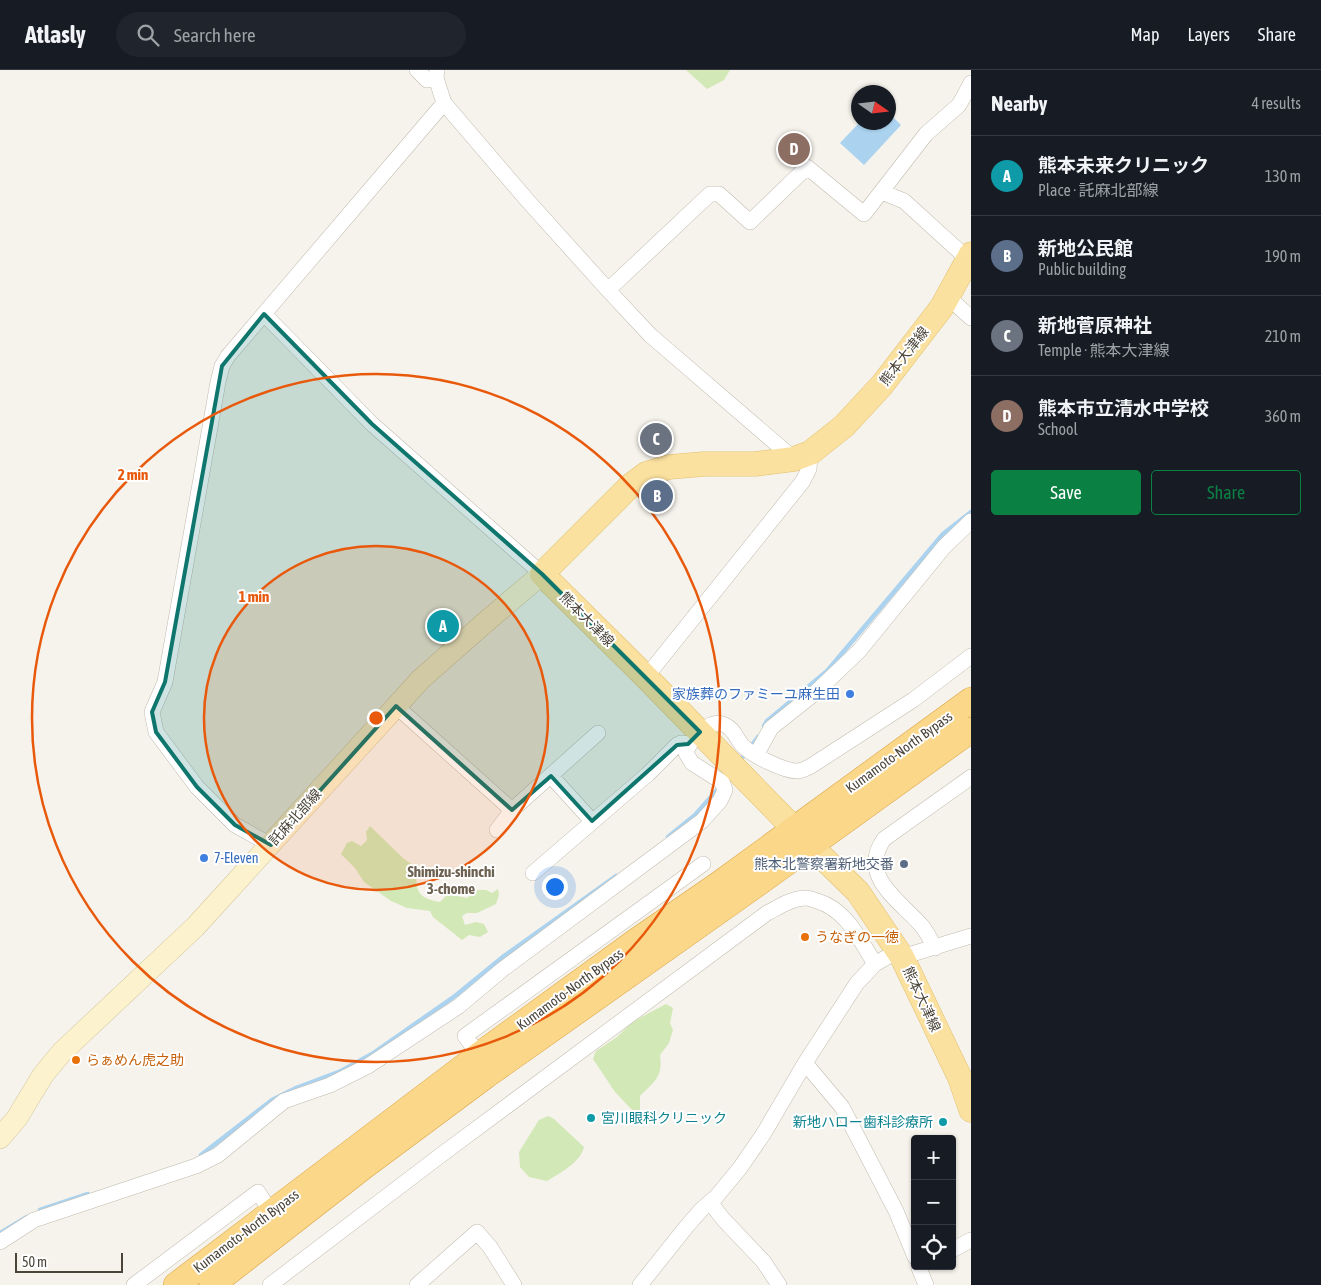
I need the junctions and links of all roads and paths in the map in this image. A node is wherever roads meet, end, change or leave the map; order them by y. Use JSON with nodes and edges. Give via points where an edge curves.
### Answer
{"nodes":[{"id":1,"x":417,"y":70,"type":"edge"},
{"id":2,"x":967,"y":70,"type":"edge"},
{"id":3,"x":437,"y":74,"type":"edge"},
{"id":4,"x":971,"y":76,"type":"edge"},
{"id":5,"x":971,"y":83,"type":"edge"},
{"id":6,"x":444,"y":103,"type":"junction"},
{"id":7,"x":882,"y":192,"type":"junction"},
{"id":8,"x":970,"y":259,"type":"edge"},
{"id":9,"x":608,"y":290,"type":"junction"},
{"id":10,"x":948,"y":297,"type":"junction"},
{"id":11,"x":264,"y":314,"type":"junction"},
{"id":12,"x":971,"y":318,"type":"edge"},
{"id":13,"x":802,"y":456,"type":"junction"},
{"id":14,"x":971,"y":521,"type":"edge"},
{"id":15,"x":542,"y":574,"type":"junction"},
{"id":16,"x":971,"y":656,"type":"edge"},
{"id":17,"x":646,"y":677,"type":"junction"},
{"id":18,"x":971,"y":700,"type":"edge"},
{"id":19,"x":396,"y":706,"type":"junction"},
{"id":20,"x":971,"y":730,"type":"edge"},
{"id":21,"x":598,"y":733,"type":"dead end"},
{"id":22,"x":694,"y":738,"type":"junction"},
{"id":23,"x":756,"y":755,"type":"junction"},
{"id":24,"x":551,"y":776,"type":"junction"},
{"id":25,"x":971,"y":777,"type":"edge"},
{"id":26,"x":512,"y":810,"type":"junction"},
{"id":27,"x":592,"y":821,"type":"junction"},
{"id":28,"x":497,"y":830,"type":"dead end"},
{"id":29,"x":802,"y":837,"type":"junction"},
{"id":30,"x":271,"y":845,"type":"junction"},
{"id":31,"x":703,"y":864,"type":"dead end"},
{"id":32,"x":533,"y":873,"type":"dead end"},
{"id":33,"x":629,"y":932,"type":"junction"},
{"id":34,"x":969,"y":942,"type":"edge"},
{"id":35,"x":935,"y":948,"type":"junction"},
{"id":36,"x":901,"y":954,"type":"junction"},
{"id":37,"x":875,"y":964,"type":"junction"},
{"id":38,"x":805,"y":1063,"type":"junction"},
{"id":39,"x":971,"y":1110,"type":"edge"},
{"id":40,"x":0,"y":1138,"type":"edge"},
{"id":41,"x":710,"y":1202,"type":"junction"},
{"id":42,"x":272,"y":1212,"type":"junction"},
{"id":43,"x":971,"y":1240,"type":"edge"},
{"id":44,"x":0,"y":1242,"type":"edge"},
{"id":45,"x":911,"y":1246,"type":"edge"},
{"id":46,"x":956,"y":1248,"type":"edge"},
{"id":47,"x":921,"y":1270,"type":"edge"},
{"id":48,"x":648,"y":1282,"type":"edge"},
{"id":49,"x":134,"y":1285,"type":"edge"},
{"id":50,"x":176,"y":1285,"type":"edge"},
{"id":51,"x":212,"y":1285,"type":"edge"},
{"id":52,"x":270,"y":1285,"type":"edge"},
{"id":53,"x":417,"y":1285,"type":"edge"},
{"id":54,"x":514,"y":1285,"type":"edge"},
{"id":55,"x":779,"y":1285,"type":"edge"},
{"id":56,"x":926,"y":1285,"type":"edge"}],
"edges":[{"from":1,"to":3,"type":"street","via":[[427,80]]},
{"from":2,"to":4,"type":"street"},
{"from":3,"to":6,"type":"street"},
{"from":5,"to":7,"type":"street","via":[[959,105],[926,134]]},
{"from":6,"to":9,"type":"street"},
{"from":6,"to":11,"type":"street"},
{"from":7,"to":8,"type":"street","via":[[904,201]]},
{"from":7,"to":9,"type":"street","via":[[864,214],[807,167],[750,222],[719,194],[710,194]]},
{"from":8,"to":10,"type":"main road","name":"熊本大津線"},
{"from":9,"to":13,"type":"street","via":[[650,335]]},
{"from":10,"to":12,"type":"street"},
{"from":10,"to":13,"type":"main road","name":"熊本大津線","via":[[882,385],[844,426]]},
{"from":11,"to":15,"type":"street","via":[[372,424]]},
{"from":11,"to":30,"type":"street","via":[[222,366],[165,682],[152,712],[156,732],[197,787],[235,825]]},
{"from":13,"to":15,"type":"main road","name":"熊本大津線","via":[[755,464],[669,467],[646,474]]},
{"from":13,"to":17,"type":"street","via":[[808,469],[802,481]]},
{"from":14,"to":23,"type":"street","via":[[944,547],[859,650],[815,693],[771,728]]},
{"from":15,"to":17,"type":"main road","name":"熊本大津線"},
{"from":15,"to":19,"type":"main road","name":"託麻北部線","via":[[421,679]]},
{"from":16,"to":23,"type":"street","via":[[912,700],[812,766],[799,771],[786,770]]},
{"from":17,"to":22,"type":"main road","name":"熊本大津線"},
{"from":18,"to":29,"type":"highway","name":"Kumamoto-North Bypass"},
{"from":19,"to":26,"type":"street"},
{"from":19,"to":30,"type":"main road","name":"託麻北部線"},
{"from":20,"to":29,"type":"highway","name":"Kumamoto-North Bypass"},
{"from":21,"to":24,"type":"street"},
{"from":22,"to":23,"type":"street","via":[[714,724],[723,723],[733,730],[743,746]]},
{"from":22,"to":27,"type":"street","via":[[677,745]]},
{"from":22,"to":29,"type":"main road","name":"熊本大津線"},
{"from":22,"to":44,"type":"street","via":[[686,753],[692,763],[722,782],[725,790],[720,801],[702,821],[503,968],[459,1006],[368,1066],[330,1085],[284,1101],[218,1155],[196,1166],[34,1220]]},
{"from":24,"to":26,"type":"street"},
{"from":24,"to":27,"type":"street"},
{"from":25,"to":35,"type":"street","via":[[884,838],[877,848],[876,873],[884,886],[922,925]]},
{"from":26,"to":28,"type":"street"},
{"from":27,"to":32,"type":"street"},
{"from":29,"to":33,"type":"highway","name":"Kumamoto-North Bypass"},
{"from":29,"to":36,"type":"main road","name":"熊本大津線","via":[[858,892]]},
{"from":29,"to":51,"type":"highway","name":"Kumamoto-North Bypass"},
{"from":30,"to":40,"type":"main road","name":"託麻北部線","via":[[195,927],[62,1052]]},
{"from":31,"to":33,"type":"street"},
{"from":33,"to":42,"type":"highway","name":"Kumamoto-North Bypass","via":[[479,1055]]},
{"from":34,"to":35,"type":"street"},
{"from":35,"to":36,"type":"street"},
{"from":36,"to":37,"type":"street"},
{"from":36,"to":39,"type":"main road","name":"熊本大津線","via":[[960,1078]]},
{"from":37,"to":38,"type":"street","via":[[857,983]]},
{"from":37,"to":52,"type":"street","via":[[842,915],[826,903],[807,898],[790,901],[767,913]]},
{"from":38,"to":41,"type":"street","via":[[764,1134]]},
{"from":38,"to":45,"type":"street","via":[[842,1107]]},
{"from":41,"to":48,"type":"street","via":[[687,1226]]},
{"from":41,"to":55,"type":"street","via":[[763,1261]]},
{"from":42,"to":49,"type":"street","via":[[258,1192]]},
{"from":42,"to":50,"type":"highway","name":"Kumamoto-North Bypass"},
{"from":43,"to":46,"type":"street"},
{"from":47,"to":56,"type":"street"},
{"from":53,"to":54,"type":"street","via":[[477,1232],[490,1246]]}]}
